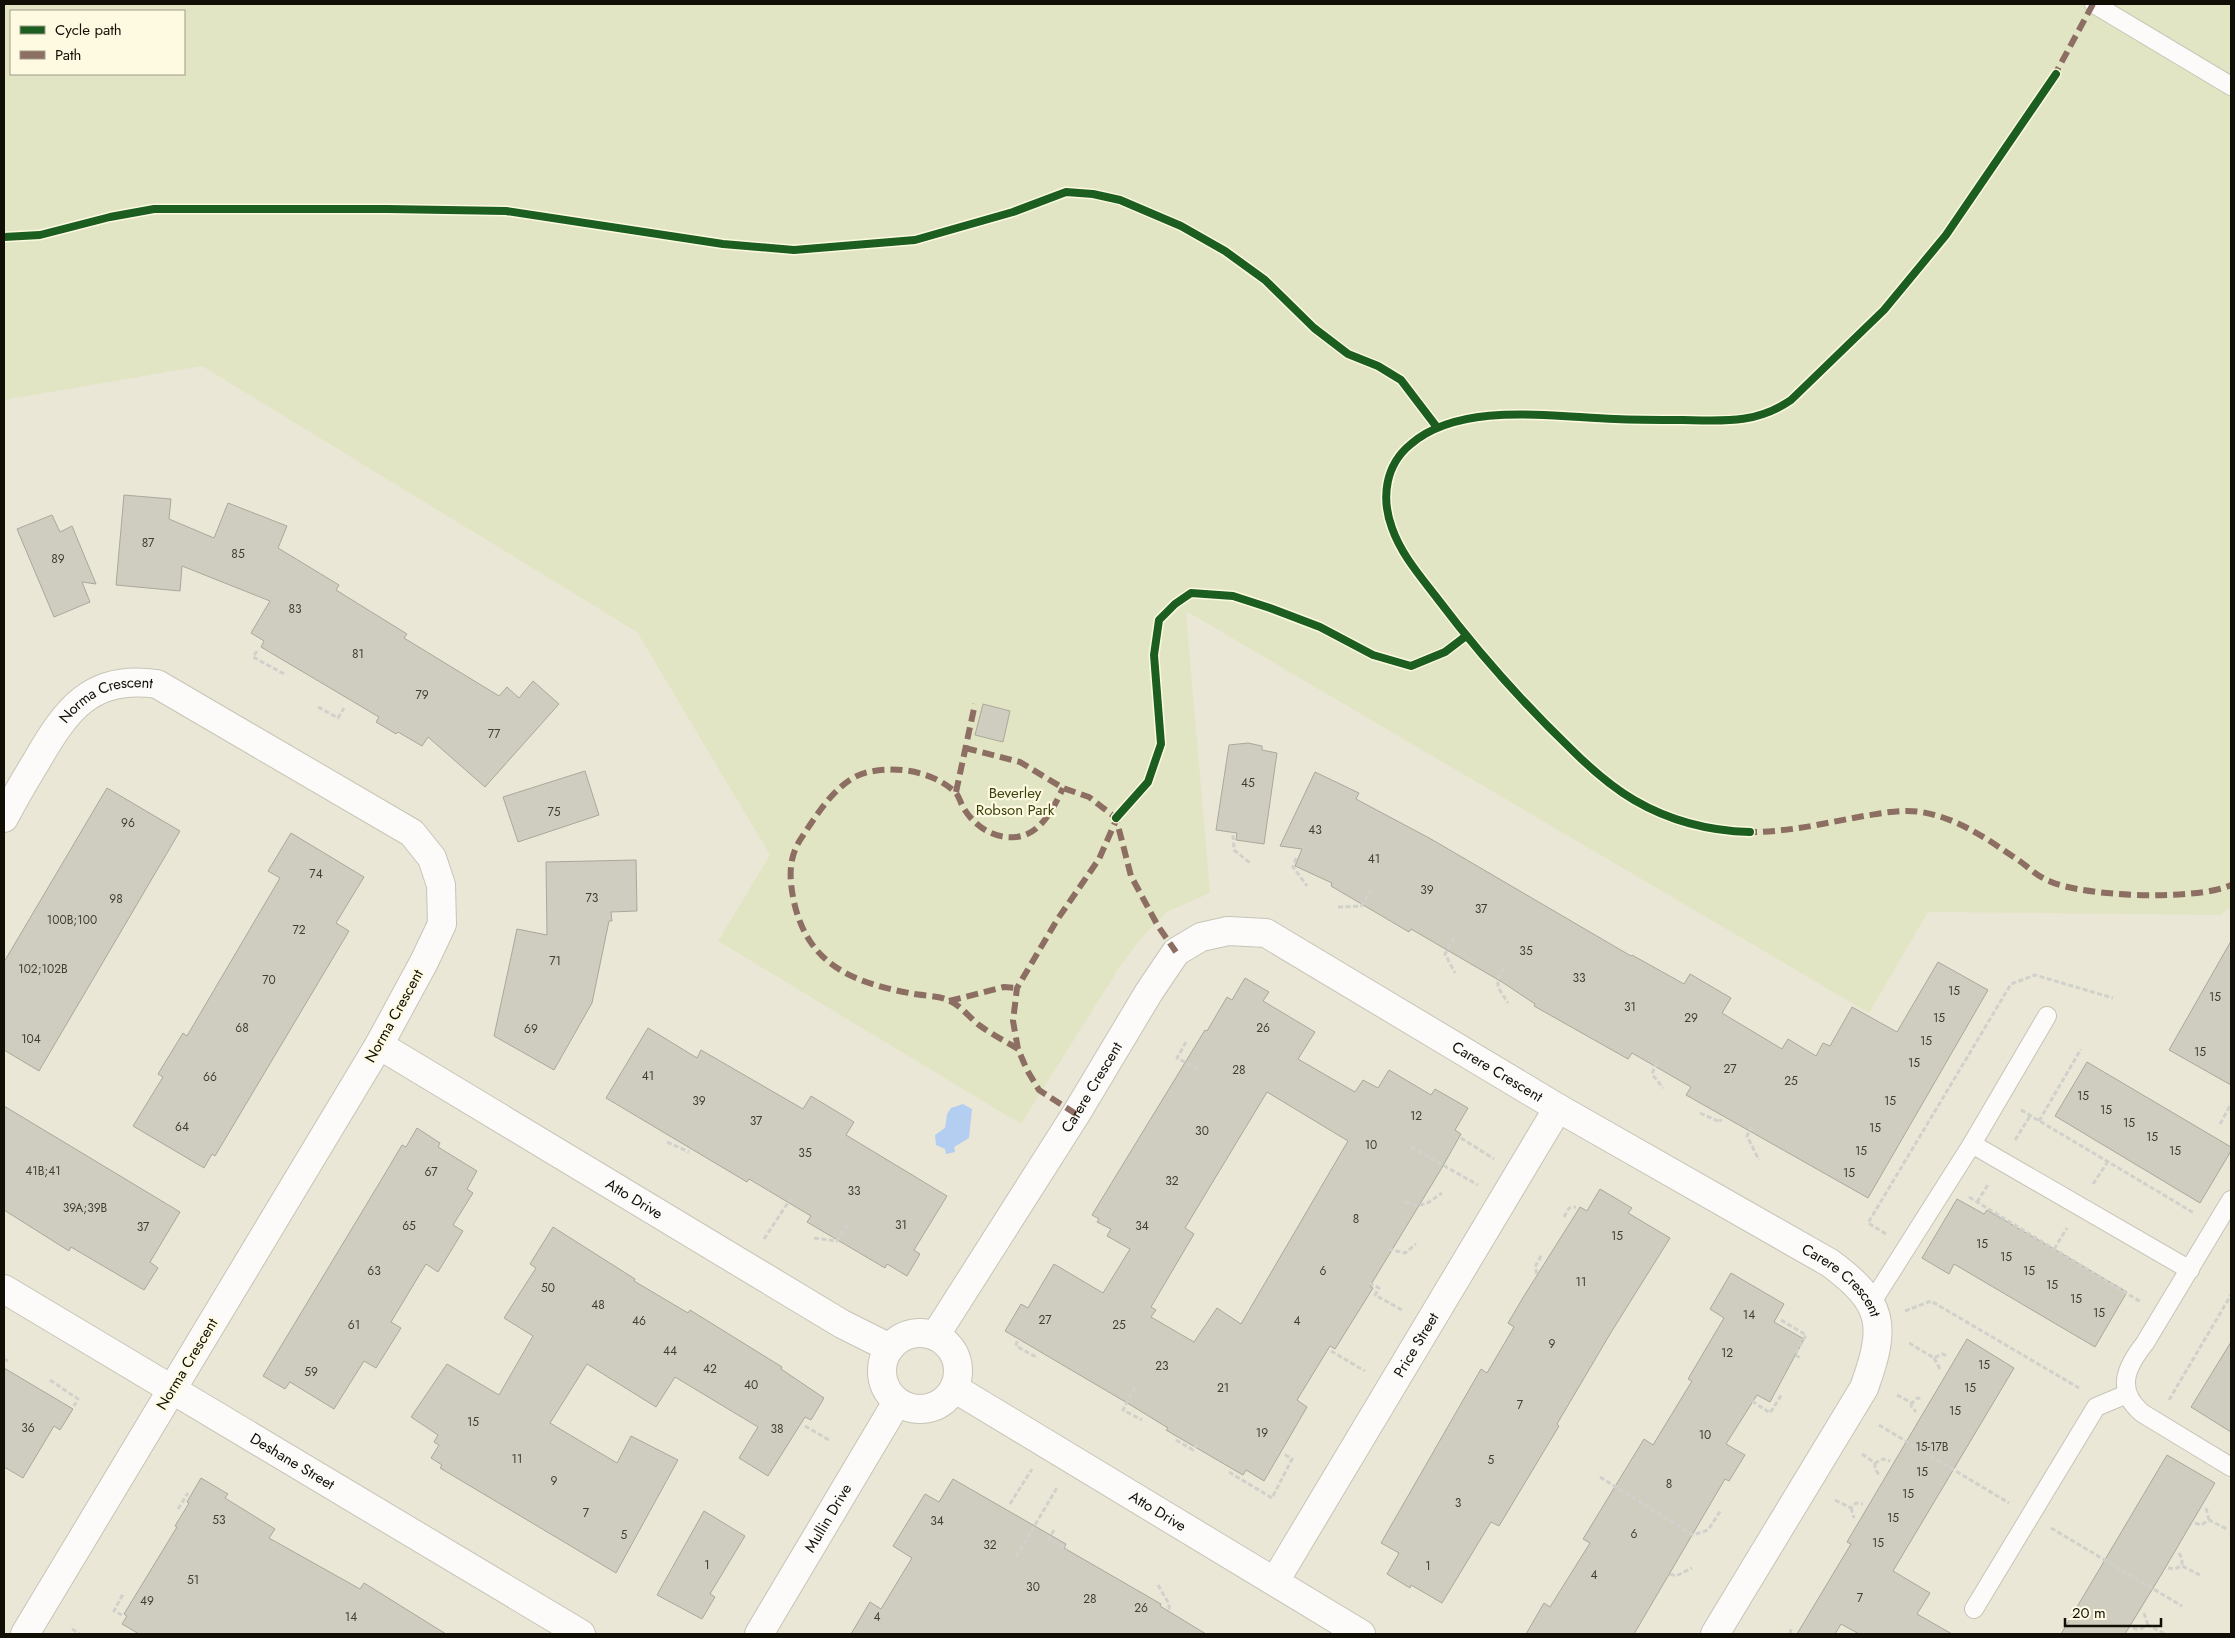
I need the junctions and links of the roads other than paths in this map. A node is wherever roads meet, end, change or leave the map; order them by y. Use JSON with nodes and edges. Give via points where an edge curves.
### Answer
{"nodes":[{"id":1,"x":2094,"y":4,"type":"edge"},
{"id":2,"x":2231,"y":86,"type":"edge"},
{"id":3,"x":4,"y":818,"type":"edge"},
{"id":4,"x":2047,"y":1016,"type":"dead end"},
{"id":5,"x":379,"y":1045,"type":"junction"},
{"id":6,"x":1558,"y":1108,"type":"junction"},
{"id":7,"x":1972,"y":1144,"type":"junction"},
{"id":8,"x":2231,"y":1200,"type":"edge"},
{"id":9,"x":2190,"y":1270,"type":"junction"},
{"id":10,"x":4,"y":1289,"type":"edge"},
{"id":11,"x":1872,"y":1302,"type":"junction"},
{"id":12,"x":934,"y":1336,"type":"junction"},
{"id":13,"x":890,"y":1348,"type":"junction"},
{"id":14,"x":172,"y":1388,"type":"junction"},
{"id":15,"x":954,"y":1388,"type":"junction"},
{"id":16,"x":2127,"y":1394,"type":"junction"},
{"id":17,"x":897,"y":1402,"type":"junction"},
{"id":18,"x":2231,"y":1467,"type":"edge"},
{"id":19,"x":1276,"y":1581,"type":"junction"},
{"id":20,"x":1974,"y":1609,"type":"dead end"},
{"id":21,"x":25,"y":1634,"type":"edge"},
{"id":22,"x":581,"y":1634,"type":"edge"},
{"id":23,"x":759,"y":1634,"type":"edge"},
{"id":24,"x":1361,"y":1634,"type":"edge"},
{"id":25,"x":1715,"y":1634,"type":"edge"}],
"edges":[{"from":1,"to":2,"type":"lane"},
{"from":3,"to":5,"type":"street","name":"Norma Crescent","via":[[57,726],[70,710],[103,688],[137,681],[157,684],[412,833],[432,858],[441,885],[442,924]]},
{"from":4,"to":7,"type":"lane"},
{"from":5,"to":13,"type":"street","name":"Atto Drive","via":[[842,1324]]},
{"from":5,"to":14,"type":"street","name":"Norma Crescent"},
{"from":6,"to":11,"type":"street","name":"Carere Crescent","via":[[1830,1263],[1855,1282]]},
{"from":6,"to":12,"type":"street","name":"Carere Crescent","via":[[1266,933],[1228,930],[1200,937],[1176,952],[1149,992],[1076,1114]]},
{"from":6,"to":19,"type":"street","name":"Price Street"},
{"from":7,"to":9,"type":"lane"},
{"from":7,"to":11,"type":"lane"},
{"from":8,"to":9,"type":"lane"},
{"from":9,"to":16,"type":"lane","via":[[2134,1358],[2126,1375]]},
{"from":10,"to":14,"type":"street","name":"Deshane Street"},
{"from":11,"to":25,"type":"street","name":"Carere Crescent","via":[[1878,1328],[1877,1353],[1864,1388]]},
{"from":12,"to":13,"type":"street","via":[[910,1334]]},
{"from":12,"to":15,"type":"street","via":[[945,1342],[958,1364]]},
{"from":13,"to":17,"type":"street","via":[[882,1370],[889,1393]]},
{"from":14,"to":21,"type":"street","name":"Norma Crescent"},
{"from":14,"to":22,"type":"street","name":"Deshane Street"},
{"from":15,"to":17,"type":"street","via":[[948,1397],[929,1408],[918,1409]]},
{"from":15,"to":19,"type":"street","name":"Atto Drive"},
{"from":16,"to":18,"type":"lane","via":[[2132,1404],[2154,1421]]},
{"from":16,"to":20,"type":"lane","via":[[2096,1407]]},
{"from":17,"to":23,"type":"street","name":"Mullin Drive"},
{"from":19,"to":24,"type":"street","name":"Atto Drive"}]}
